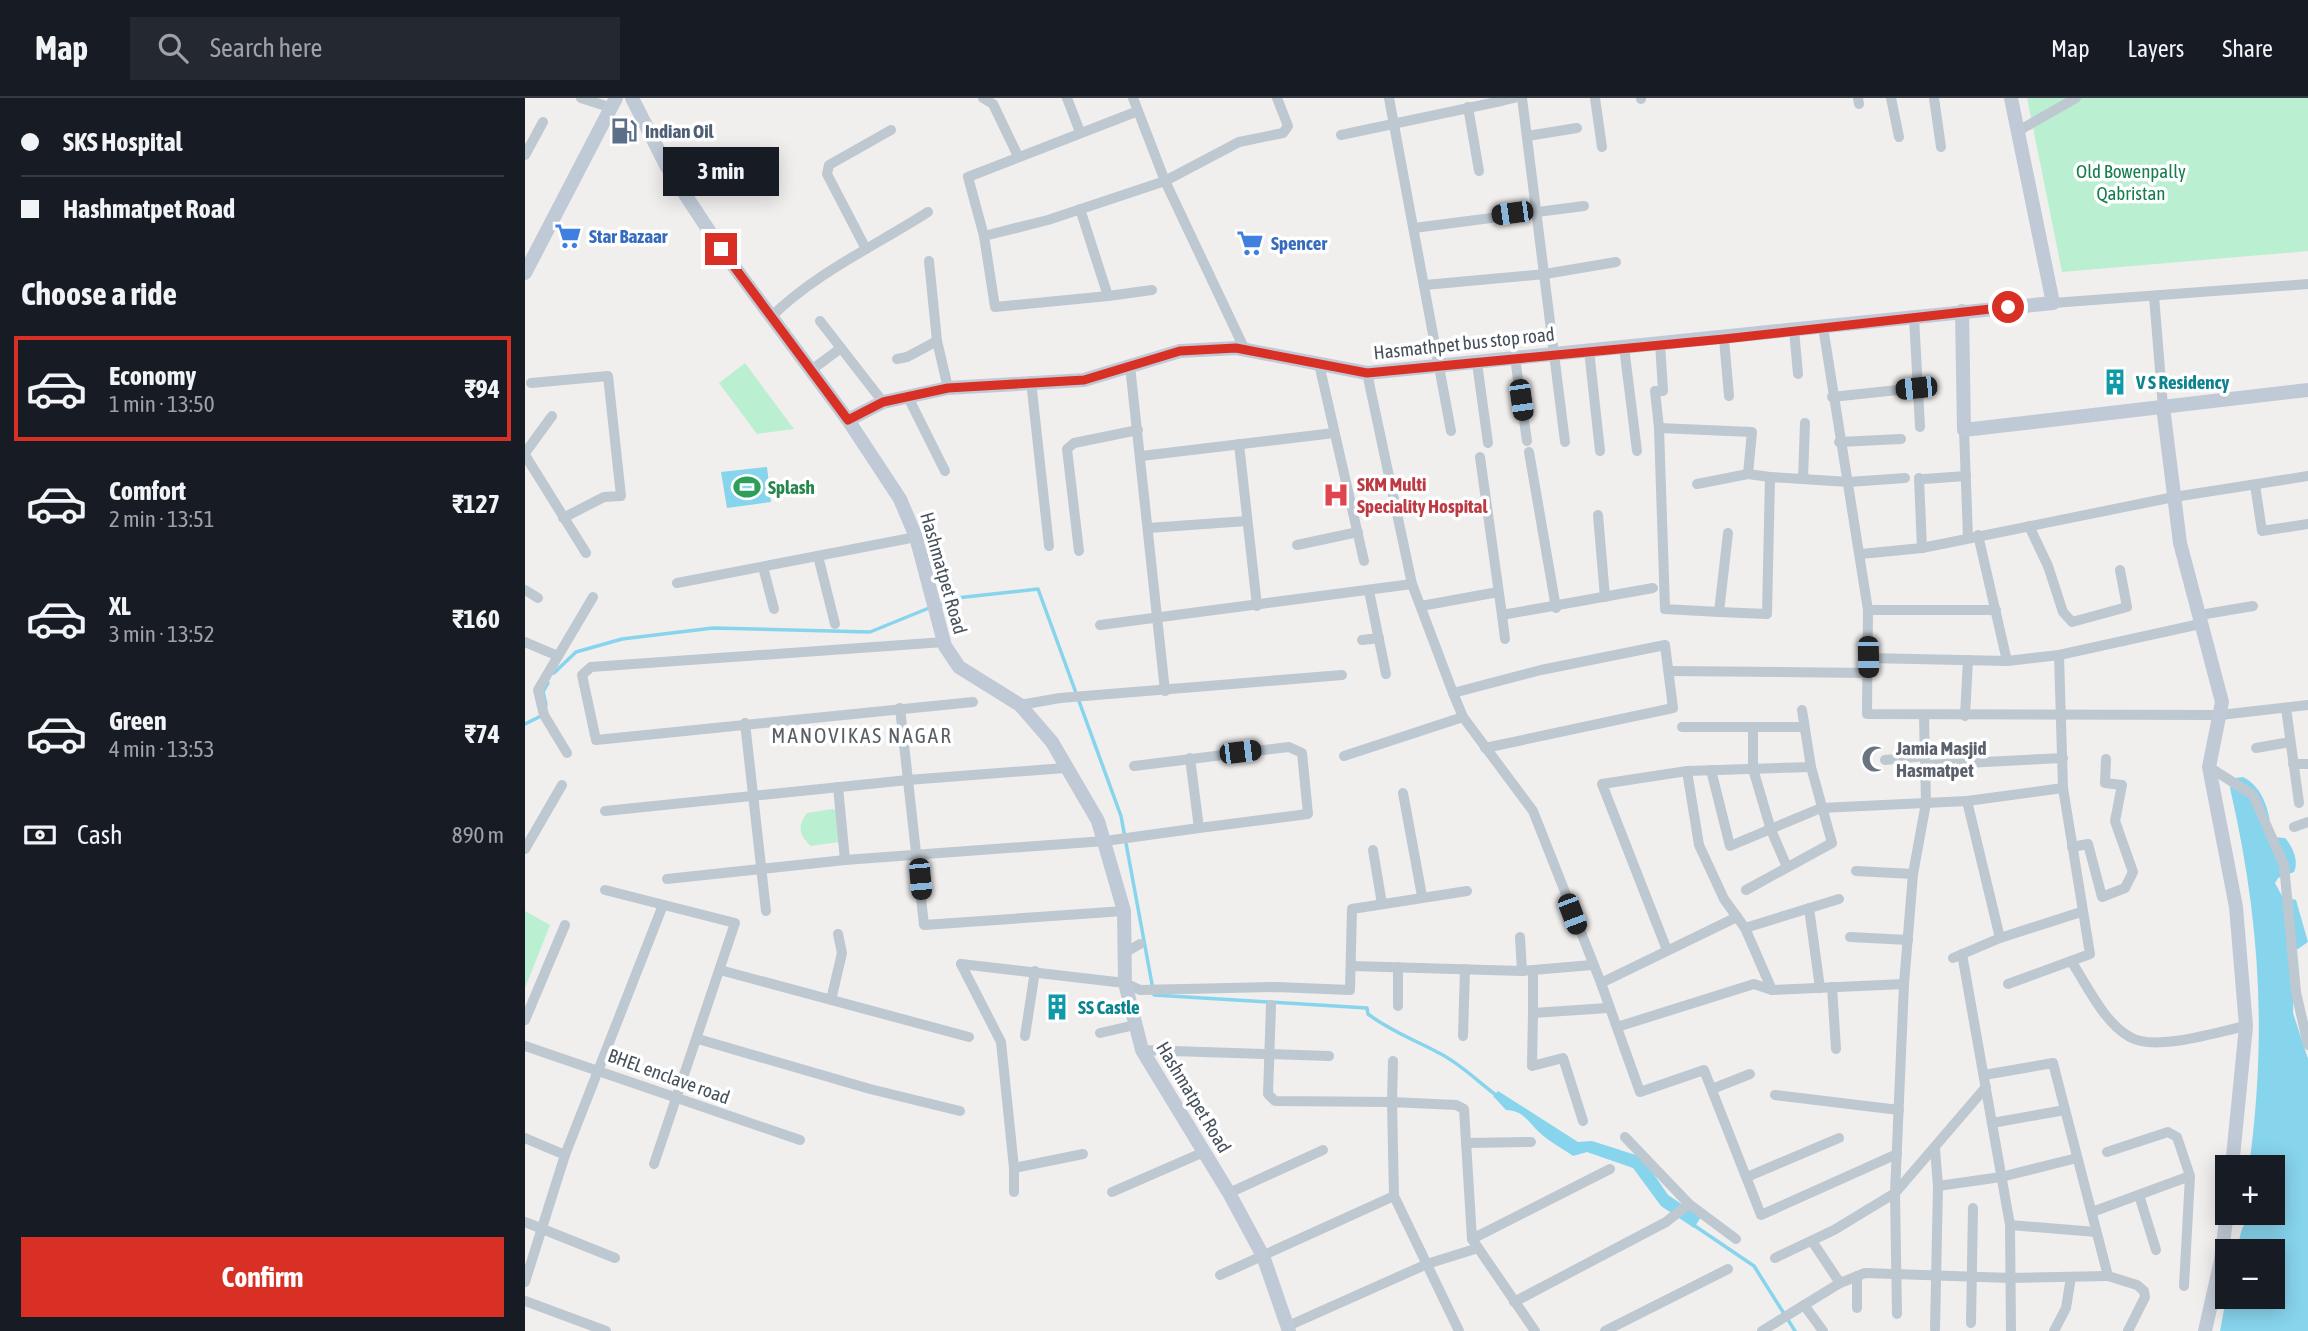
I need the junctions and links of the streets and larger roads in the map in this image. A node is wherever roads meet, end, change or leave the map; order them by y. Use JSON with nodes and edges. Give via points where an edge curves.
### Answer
{"nodes":[{"id":1,"x":581,"y":98,"type":"edge"},
{"id":2,"x":632,"y":98,"type":"edge"},
{"id":3,"x":983,"y":98,"type":"edge"},
{"id":4,"x":1067,"y":98,"type":"edge"},
{"id":5,"x":1133,"y":98,"type":"edge"},
{"id":6,"x":1277,"y":98,"type":"edge"},
{"id":7,"x":1389,"y":98,"type":"edge"},
{"id":8,"x":1514,"y":98,"type":"edge"},
{"id":9,"x":1522,"y":98,"type":"edge"},
{"id":10,"x":1595,"y":98,"type":"edge"},
{"id":11,"x":1891,"y":98,"type":"edge"},
{"id":12,"x":1934,"y":98,"type":"edge"},
{"id":13,"x":2011,"y":98,"type":"edge"},
{"id":14,"x":2076,"y":98,"type":"edge"},
{"id":15,"x":1501,"y":99,"type":"edge"},
{"id":16,"x":614,"y":103,"type":"edge"},
{"id":17,"x":1468,"y":107,"type":"junction"},
{"id":18,"x":1138,"y":111,"type":"junction"},
{"id":19,"x":543,"y":122,"type":"dead end"},
{"id":20,"x":1394,"y":126,"type":"junction"},
{"id":21,"x":1577,"y":128,"type":"dead end"},
{"id":22,"x":891,"y":130,"type":"dead end"},
{"id":23,"x":2018,"y":131,"type":"junction"},
{"id":24,"x":1080,"y":132,"type":"junction"},
{"id":25,"x":1341,"y":135,"type":"dead end"},
{"id":26,"x":1527,"y":136,"type":"junction"},
{"id":27,"x":1899,"y":137,"type":"dead end"},
{"id":28,"x":1941,"y":146,"type":"dead end"},
{"id":29,"x":1602,"y":147,"type":"dead end"},
{"id":30,"x":525,"y":155,"type":"edge"},
{"id":31,"x":1018,"y":156,"type":"junction"},
{"id":32,"x":1479,"y":171,"type":"dead end"},
{"id":33,"x":1165,"y":181,"type":"junction"},
{"id":34,"x":1584,"y":206,"type":"dead end"},
{"id":35,"x":1080,"y":209,"type":"junction"},
{"id":36,"x":1537,"y":210,"type":"junction"},
{"id":37,"x":928,"y":212,"type":"dead end"},
{"id":38,"x":1414,"y":228,"type":"junction"},
{"id":39,"x":984,"y":236,"type":"junction"},
{"id":40,"x":866,"y":249,"type":"junction"},
{"id":41,"x":929,"y":261,"type":"dead end"},
{"id":42,"x":1616,"y":262,"type":"dead end"},
{"id":43,"x":525,"y":273,"type":"edge"},
{"id":44,"x":1545,"y":274,"type":"junction"},
{"id":45,"x":2308,"y":284,"type":"edge"},
{"id":46,"x":1425,"y":285,"type":"junction"},
{"id":47,"x":1152,"y":290,"type":"dead end"},
{"id":48,"x":1108,"y":296,"type":"junction"},
{"id":49,"x":2154,"y":296,"type":"junction"},
{"id":50,"x":2053,"y":303,"type":"junction"},
{"id":51,"x":1962,"y":311,"type":"junction"},
{"id":52,"x":1914,"y":317,"type":"junction"},
{"id":53,"x":770,"y":318,"type":"junction"},
{"id":54,"x":820,"y":321,"type":"dead end"},
{"id":55,"x":1823,"y":327,"type":"junction"},
{"id":56,"x":1794,"y":330,"type":"junction"},
{"id":57,"x":1724,"y":339,"type":"junction"},
{"id":58,"x":937,"y":341,"type":"junction"},
{"id":59,"x":1660,"y":343,"type":"junction"},
{"id":60,"x":1624,"y":347,"type":"junction"},
{"id":61,"x":841,"y":348,"type":"junction"},
{"id":62,"x":1245,"y":350,"type":"junction"},
{"id":63,"x":1589,"y":350,"type":"junction"},
{"id":64,"x":1552,"y":354,"type":"junction"},
{"id":65,"x":1515,"y":358,"type":"junction"},
{"id":66,"x":898,"y":359,"type":"dead end"},
{"id":67,"x":1477,"y":363,"type":"junction"},
{"id":68,"x":1319,"y":364,"type":"junction"},
{"id":69,"x":1130,"y":366,"type":"junction"},
{"id":70,"x":1441,"y":366,"type":"junction"},
{"id":71,"x":810,"y":371,"type":"junction"},
{"id":72,"x":1367,"y":373,"type":"junction"},
{"id":73,"x":1798,"y":374,"type":"dead end"},
{"id":74,"x":1031,"y":382,"type":"junction"},
{"id":75,"x":531,"y":383,"type":"dead end"},
{"id":76,"x":948,"y":388,"type":"junction"},
{"id":77,"x":1916,"y":388,"type":"junction"},
{"id":78,"x":2308,"y":390,"type":"edge"},
{"id":79,"x":1729,"y":396,"type":"dead end"},
{"id":80,"x":908,"y":397,"type":"junction"},
{"id":81,"x":1832,"y":397,"type":"junction"},
{"id":82,"x":883,"y":402,"type":"junction"},
{"id":83,"x":2163,"y":407,"type":"junction"},
{"id":84,"x":552,"y":416,"type":"dead end"},
{"id":85,"x":848,"y":420,"type":"junction"},
{"id":86,"x":1805,"y":423,"type":"dead end"},
{"id":87,"x":1920,"y":427,"type":"dead end"},
{"id":88,"x":1659,"y":428,"type":"junction"},
{"id":89,"x":1138,"y":430,"type":"junction"},
{"id":90,"x":1965,"y":430,"type":"junction"},
{"id":91,"x":1451,"y":431,"type":"dead end"},
{"id":92,"x":1334,"y":433,"type":"junction"},
{"id":93,"x":1901,"y":439,"type":"dead end"},
{"id":94,"x":1565,"y":442,"type":"dead end"},
{"id":95,"x":1839,"y":442,"type":"junction"},
{"id":96,"x":1488,"y":443,"type":"dead end"},
{"id":97,"x":1239,"y":444,"type":"junction"},
{"id":98,"x":1600,"y":451,"type":"dead end"},
{"id":99,"x":1637,"y":451,"type":"dead end"},
{"id":100,"x":525,"y":454,"type":"edge"},
{"id":101,"x":1141,"y":456,"type":"junction"},
{"id":102,"x":1480,"y":457,"type":"dead end"},
{"id":103,"x":945,"y":471,"type":"dead end"},
{"id":104,"x":1748,"y":474,"type":"junction"},
{"id":105,"x":1966,"y":476,"type":"junction"},
{"id":106,"x":2308,"y":476,"type":"edge"},
{"id":107,"x":1770,"y":477,"type":"junction"},
{"id":108,"x":1905,"y":478,"type":"dead end"},
{"id":109,"x":1803,"y":479,"type":"junction"},
{"id":110,"x":1849,"y":482,"type":"junction"},
{"id":111,"x":1697,"y":484,"type":"dead end"},
{"id":112,"x":2255,"y":485,"type":"junction"},
{"id":113,"x":2174,"y":497,"type":"junction"},
{"id":114,"x":1598,"y":515,"type":"dead end"},
{"id":115,"x":563,"y":518,"type":"junction"},
{"id":116,"x":1247,"y":521,"type":"junction"},
{"id":117,"x":2308,"y":524,"type":"edge"},
{"id":118,"x":2029,"y":526,"type":"junction"},
{"id":119,"x":1148,"y":528,"type":"junction"},
{"id":120,"x":1358,"y":532,"type":"junction"},
{"id":121,"x":1728,"y":533,"type":"dead end"},
{"id":122,"x":916,"y":537,"type":"junction"},
{"id":123,"x":1973,"y":537,"type":"junction"},
{"id":124,"x":1049,"y":545,"type":"dead end"},
{"id":125,"x":1297,"y":545,"type":"dead end"},
{"id":126,"x":1922,"y":548,"type":"junction"},
{"id":127,"x":1079,"y":551,"type":"dead end"},
{"id":128,"x":586,"y":553,"type":"dead end"},
{"id":129,"x":1861,"y":554,"type":"junction"},
{"id":130,"x":818,"y":556,"type":"junction"},
{"id":131,"x":1364,"y":561,"type":"dead end"},
{"id":132,"x":763,"y":567,"type":"junction"},
{"id":133,"x":2120,"y":570,"type":"dead end"},
{"id":134,"x":677,"y":583,"type":"dead end"},
{"id":135,"x":1412,"y":584,"type":"junction"},
{"id":136,"x":1653,"y":588,"type":"dead end"},
{"id":137,"x":525,"y":590,"type":"edge"},
{"id":138,"x":1369,"y":591,"type":"junction"},
{"id":139,"x":1498,"y":592,"type":"junction"},
{"id":140,"x":593,"y":597,"type":"dead end"},
{"id":141,"x":1605,"y":597,"type":"junction"},
{"id":142,"x":538,"y":598,"type":"dead end"},
{"id":143,"x":1257,"y":606,"type":"junction"},
{"id":144,"x":2253,"y":606,"type":"dead end"},
{"id":145,"x":1421,"y":607,"type":"junction"},
{"id":146,"x":1556,"y":608,"type":"junction"},
{"id":147,"x":774,"y":609,"type":"dead end"},
{"id":148,"x":1867,"y":610,"type":"junction"},
{"id":149,"x":1996,"y":610,"type":"junction"},
{"id":150,"x":1719,"y":612,"type":"junction"},
{"id":151,"x":1502,"y":615,"type":"junction"},
{"id":152,"x":1158,"y":619,"type":"junction"},
{"id":153,"x":2200,"y":619,"type":"junction"},
{"id":154,"x":835,"y":624,"type":"dead end"},
{"id":155,"x":1100,"y":625,"type":"dead end"},
{"id":156,"x":943,"y":636,"type":"junction"},
{"id":157,"x":1379,"y":638,"type":"junction"},
{"id":158,"x":1505,"y":639,"type":"dead end"},
{"id":159,"x":1362,"y":640,"type":"dead end"},
{"id":160,"x":525,"y":642,"type":"edge"},
{"id":161,"x":2059,"y":655,"type":"junction"},
{"id":162,"x":558,"y":656,"type":"junction"},
{"id":163,"x":1868,"y":657,"type":"junction"},
{"id":164,"x":1968,"y":660,"type":"junction"},
{"id":165,"x":2007,"y":660,"type":"junction"},
{"id":166,"x":1669,"y":671,"type":"junction"},
{"id":167,"x":1868,"y":673,"type":"junction"},
{"id":168,"x":1386,"y":674,"type":"dead end"},
{"id":169,"x":1342,"y":675,"type":"dead end"},
{"id":170,"x":1165,"y":691,"type":"junction"},
{"id":171,"x":1453,"y":693,"type":"junction"},
{"id":172,"x":973,"y":702,"type":"dead end"},
{"id":173,"x":1020,"y":705,"type":"junction"},
{"id":174,"x":2308,"y":705,"type":"edge"},
{"id":175,"x":900,"y":708,"type":"junction"},
{"id":176,"x":2286,"y":708,"type":"junction"},
{"id":177,"x":1802,"y":710,"type":"dead end"},
{"id":178,"x":2220,"y":715,"type":"junction"},
{"id":179,"x":1924,"y":716,"type":"junction"},
{"id":180,"x":1965,"y":716,"type":"junction"},
{"id":181,"x":2060,"y":716,"type":"junction"},
{"id":182,"x":1463,"y":717,"type":"junction"},
{"id":183,"x":745,"y":723,"type":"junction"},
{"id":184,"x":1682,"y":727,"type":"dead end"},
{"id":185,"x":1804,"y":727,"type":"junction"},
{"id":186,"x":1753,"y":728,"type":"junction"},
{"id":187,"x":2290,"y":742,"type":"junction"},
{"id":188,"x":1485,"y":748,"type":"junction"},
{"id":189,"x":2256,"y":748,"type":"dead end"},
{"id":190,"x":567,"y":753,"type":"dead end"},
{"id":191,"x":1344,"y":757,"type":"dead end"},
{"id":192,"x":1190,"y":758,"type":"junction"},
{"id":193,"x":2063,"y":758,"type":"junction"},
{"id":194,"x":1885,"y":760,"type":"dead end"},
{"id":195,"x":1925,"y":760,"type":"junction"},
{"id":196,"x":2106,"y":760,"type":"dead end"},
{"id":197,"x":2293,"y":764,"type":"junction"},
{"id":198,"x":2308,"y":765,"type":"edge"},
{"id":199,"x":1134,"y":766,"type":"dead end"},
{"id":200,"x":1811,"y":767,"type":"junction"},
{"id":201,"x":2209,"y":767,"type":"junction"},
{"id":202,"x":1065,"y":768,"type":"junction"},
{"id":203,"x":1753,"y":769,"type":"junction"},
{"id":204,"x":1711,"y":770,"type":"junction"},
{"id":205,"x":1687,"y":771,"type":"junction"},
{"id":206,"x":908,"y":780,"type":"junction"},
{"id":207,"x":562,"y":785,"type":"dead end"},
{"id":208,"x":838,"y":787,"type":"junction"},
{"id":209,"x":2063,"y":788,"type":"junction"},
{"id":210,"x":1403,"y":793,"type":"dead end"},
{"id":211,"x":753,"y":796,"type":"junction"},
{"id":212,"x":1967,"y":801,"type":"junction"},
{"id":213,"x":1926,"y":803,"type":"junction"},
{"id":214,"x":2299,"y":803,"type":"dead end"},
{"id":215,"x":1821,"y":808,"type":"junction"},
{"id":216,"x":605,"y":811,"type":"dead end"},
{"id":217,"x":2308,"y":822,"type":"edge"},
{"id":218,"x":2294,"y":827,"type":"dead end"},
{"id":219,"x":1199,"y":828,"type":"junction"},
{"id":220,"x":1771,"y":830,"type":"junction"},
{"id":221,"x":1112,"y":841,"type":"junction"},
{"id":222,"x":2072,"y":847,"type":"junction"},
{"id":223,"x":525,"y":849,"type":"edge"},
{"id":224,"x":1373,"y":850,"type":"dead end"},
{"id":225,"x":918,"y":857,"type":"junction"},
{"id":226,"x":845,"y":860,"type":"junction"},
{"id":227,"x":1787,"y":867,"type":"junction"},
{"id":228,"x":762,"y":870,"type":"junction"},
{"id":229,"x":1856,"y":871,"type":"dead end"},
{"id":230,"x":1913,"y":874,"type":"junction"},
{"id":231,"x":667,"y":879,"type":"dead end"},
{"id":232,"x":605,"y":890,"type":"dead end"},
{"id":233,"x":1746,"y":890,"type":"dead end"},
{"id":234,"x":1467,"y":891,"type":"dead end"},
{"id":235,"x":1422,"y":896,"type":"junction"},
{"id":236,"x":1839,"y":899,"type":"dead end"},
{"id":237,"x":1382,"y":904,"type":"junction"},
{"id":238,"x":663,"y":905,"type":"junction"},
{"id":239,"x":1809,"y":908,"type":"junction"},
{"id":240,"x":767,"y":911,"type":"dead end"},
{"id":241,"x":1124,"y":911,"type":"junction"},
{"id":242,"x":2081,"y":912,"type":"junction"},
{"id":243,"x":1737,"y":917,"type":"junction"},
{"id":244,"x":565,"y":925,"type":"dead end"},
{"id":245,"x":1745,"y":928,"type":"junction"},
{"id":246,"x":838,"y":934,"type":"dead end"},
{"id":247,"x":1520,"y":937,"type":"dead end"},
{"id":248,"x":1850,"y":937,"type":"dead end"},
{"id":249,"x":2000,"y":938,"type":"junction"},
{"id":250,"x":1908,"y":940,"type":"junction"},
{"id":251,"x":1140,"y":944,"type":"dead end"},
{"id":252,"x":1667,"y":950,"type":"junction"},
{"id":253,"x":1126,"y":952,"type":"junction"},
{"id":254,"x":2071,"y":961,"type":"junction"},
{"id":255,"x":1592,"y":965,"type":"junction"},
{"id":256,"x":1352,"y":966,"type":"junction"},
{"id":257,"x":1398,"y":967,"type":"junction"},
{"id":258,"x":1465,"y":969,"type":"junction"},
{"id":259,"x":720,"y":970,"type":"junction"},
{"id":260,"x":1035,"y":971,"type":"junction"},
{"id":261,"x":1527,"y":971,"type":"junction"},
{"id":262,"x":1125,"y":983,"type":"junction"},
{"id":263,"x":1601,"y":983,"type":"junction"},
{"id":264,"x":1905,"y":984,"type":"junction"},
{"id":265,"x":2008,"y":984,"type":"dead end"},
{"id":266,"x":1826,"y":987,"type":"junction"},
{"id":267,"x":1772,"y":990,"type":"junction"},
{"id":268,"x":831,"y":1000,"type":"junction"},
{"id":269,"x":1271,"y":1004,"type":"dead end"},
{"id":270,"x":1398,"y":1006,"type":"dead end"},
{"id":271,"x":1608,"y":1008,"type":"junction"},
{"id":272,"x":1533,"y":1013,"type":"junction"},
{"id":273,"x":525,"y":1020,"type":"edge"},
{"id":274,"x":1135,"y":1024,"type":"junction"},
{"id":275,"x":2246,"y":1026,"type":"junction"},
{"id":276,"x":1617,"y":1027,"type":"junction"},
{"id":277,"x":1100,"y":1033,"type":"dead end"},
{"id":278,"x":1025,"y":1036,"type":"dead end"},
{"id":279,"x":1463,"y":1036,"type":"dead end"},
{"id":280,"x":969,"y":1037,"type":"dead end"},
{"id":281,"x":698,"y":1039,"type":"junction"},
{"id":282,"x":2308,"y":1045,"type":"edge"},
{"id":283,"x":525,"y":1046,"type":"edge"},
{"id":284,"x":1836,"y":1049,"type":"dead end"},
{"id":285,"x":1142,"y":1050,"type":"junction"},
{"id":286,"x":1269,"y":1054,"type":"junction"},
{"id":287,"x":1329,"y":1056,"type":"dead end"},
{"id":288,"x":1393,"y":1061,"type":"dead end"},
{"id":289,"x":599,"y":1069,"type":"junction"},
{"id":290,"x":1750,"y":1074,"type":"dead end"},
{"id":291,"x":1984,"y":1075,"type":"junction"},
{"id":292,"x":1986,"y":1087,"type":"junction"},
{"id":293,"x":1712,"y":1089,"type":"junction"},
{"id":294,"x":1775,"y":1095,"type":"dead end"},
{"id":295,"x":675,"y":1098,"type":"junction"},
{"id":296,"x":1392,"y":1102,"type":"junction"},
{"id":297,"x":1899,"y":1110,"type":"junction"},
{"id":298,"x":2065,"y":1110,"type":"junction"},
{"id":299,"x":960,"y":1111,"type":"dead end"},
{"id":300,"x":1583,"y":1121,"type":"dead end"},
{"id":301,"x":1992,"y":1123,"type":"junction"},
{"id":302,"x":1625,"y":1137,"type":"dead end"},
{"id":303,"x":525,"y":1138,"type":"edge"},
{"id":304,"x":1839,"y":1138,"type":"dead end"},
{"id":305,"x":800,"y":1140,"type":"dead end"},
{"id":306,"x":1531,"y":1142,"type":"dead end"},
{"id":307,"x":1467,"y":1143,"type":"junction"},
{"id":308,"x":1935,"y":1149,"type":"junction"},
{"id":309,"x":1323,"y":1150,"type":"dead end"},
{"id":310,"x":1204,"y":1152,"type":"junction"},
{"id":311,"x":2106,"y":1152,"type":"dead end"},
{"id":312,"x":1083,"y":1154,"type":"dead end"},
{"id":313,"x":1897,"y":1154,"type":"junction"},
{"id":314,"x":565,"y":1155,"type":"junction"},
{"id":315,"x":2233,"y":1155,"type":"edge"},
{"id":316,"x":2077,"y":1158,"type":"junction"},
{"id":317,"x":654,"y":1164,"type":"dead end"},
{"id":318,"x":1014,"y":1168,"type":"junction"},
{"id":319,"x":1610,"y":1169,"type":"dead end"},
{"id":320,"x":1747,"y":1177,"type":"junction"},
{"id":321,"x":2001,"y":1177,"type":"junction"},
{"id":322,"x":2190,"y":1177,"type":"junction"},
{"id":323,"x":1938,"y":1186,"type":"junction"},
{"id":324,"x":1014,"y":1192,"type":"dead end"},
{"id":325,"x":1112,"y":1192,"type":"dead end"},
{"id":326,"x":1229,"y":1193,"type":"junction"},
{"id":327,"x":1895,"y":1193,"type":"junction"},
{"id":328,"x":2139,"y":1195,"type":"junction"},
{"id":329,"x":1394,"y":1196,"type":"junction"},
{"id":330,"x":1689,"y":1204,"type":"junction"},
{"id":331,"x":1973,"y":1208,"type":"dead end"},
{"id":332,"x":2092,"y":1212,"type":"junction"},
{"id":333,"x":525,"y":1222,"type":"edge"},
{"id":334,"x":2010,"y":1225,"type":"junction"},
{"id":335,"x":2225,"y":1225,"type":"edge"},
{"id":336,"x":542,"y":1228,"type":"junction"},
{"id":337,"x":2096,"y":1232,"type":"junction"},
{"id":338,"x":1736,"y":1239,"type":"dead end"},
{"id":339,"x":1812,"y":1241,"type":"junction"},
{"id":340,"x":1475,"y":1244,"type":"junction"},
{"id":341,"x":2156,"y":1250,"type":"dead end"},
{"id":342,"x":1263,"y":1256,"type":"junction"},
{"id":343,"x":615,"y":1258,"type":"dead end"},
{"id":344,"x":1775,"y":1258,"type":"dead end"},
{"id":345,"x":1427,"y":1264,"type":"junction"},
{"id":346,"x":1728,"y":1269,"type":"dead end"},
{"id":347,"x":1896,"y":1273,"type":"junction"},
{"id":348,"x":1220,"y":1275,"type":"dead end"},
{"id":349,"x":1935,"y":1275,"type":"junction"},
{"id":350,"x":1857,"y":1276,"type":"junction"},
{"id":351,"x":2108,"y":1276,"type":"junction"},
{"id":352,"x":2071,"y":1277,"type":"junction"},
{"id":353,"x":1974,"y":1278,"type":"junction"},
{"id":354,"x":2011,"y":1278,"type":"junction"},
{"id":355,"x":525,"y":1282,"type":"edge"},
{"id":356,"x":1840,"y":1283,"type":"junction"},
{"id":357,"x":2184,"y":1286,"type":"dead end"},
{"id":358,"x":525,"y":1301,"type":"edge"},
{"id":359,"x":1514,"y":1302,"type":"junction"},
{"id":360,"x":1857,"y":1308,"type":"dead end"},
{"id":361,"x":1799,"y":1309,"type":"junction"},
{"id":362,"x":1897,"y":1314,"type":"dead end"},
{"id":363,"x":1971,"y":1323,"type":"dead end"},
{"id":364,"x":1289,"y":1328,"type":"edge"},
{"id":365,"x":1935,"y":1329,"type":"dead end"},
{"id":366,"x":1455,"y":1330,"type":"edge"},
{"id":367,"x":606,"y":1331,"type":"edge"},
{"id":368,"x":1535,"y":1331,"type":"edge"},
{"id":369,"x":1605,"y":1331,"type":"edge"},
{"id":370,"x":1762,"y":1331,"type":"edge"},
{"id":371,"x":1823,"y":1331,"type":"edge"},
{"id":372,"x":2011,"y":1331,"type":"edge"},
{"id":373,"x":2054,"y":1331,"type":"edge"},
{"id":374,"x":2128,"y":1331,"type":"edge"},
{"id":375,"x":2205,"y":1331,"type":"edge"}],
"edges":[{"from":1,"to":16,"type":"street"},
{"from":2,"to":53,"type":"street","name":"Hashmatpet Road","via":[[667,167]]},
{"from":3,"to":31,"type":"street","via":[[992,104]]},
{"from":4,"to":24,"type":"street"},
{"from":5,"to":18,"type":"street"},
{"from":6,"to":33,"type":"street","via":[[1288,126],[1283,134],[1239,142]]},
{"from":7,"to":20,"type":"street"},
{"from":8,"to":15,"type":"street"},
{"from":9,"to":26,"type":"street"},
{"from":10,"to":29,"type":"street"},
{"from":11,"to":27,"type":"street"},
{"from":12,"to":28,"type":"street"},
{"from":13,"to":23,"type":"street"},
{"from":14,"to":23,"type":"street"},
{"from":15,"to":17,"type":"street"},
{"from":16,"to":43,"type":"street"},
{"from":17,"to":20,"type":"street"},
{"from":17,"to":32,"type":"street"},
{"from":18,"to":24,"type":"street"},
{"from":18,"to":33,"type":"street"},
{"from":19,"to":30,"type":"street"},
{"from":20,"to":25,"type":"street"},
{"from":20,"to":38,"type":"street"},
{"from":21,"to":26,"type":"street"},
{"from":22,"to":40,"type":"street","via":[[829,165],[827,174]]},
{"from":23,"to":50,"type":"street"},
{"from":24,"to":31,"type":"street"},
{"from":26,"to":36,"type":"street"},
{"from":31,"to":39,"type":"street","via":[[968,177]]},
{"from":33,"to":35,"type":"street"},
{"from":33,"to":62,"type":"street"},
{"from":34,"to":36,"type":"street"},
{"from":35,"to":39,"type":"street"},
{"from":35,"to":48,"type":"street"},
{"from":36,"to":38,"type":"street"},
{"from":36,"to":44,"type":"street"},
{"from":37,"to":40,"type":"street"},
{"from":38,"to":46,"type":"street"},
{"from":39,"to":48,"type":"street","via":[[995,307]]},
{"from":40,"to":53,"type":"street","via":[[786,302]]},
{"from":41,"to":58,"type":"street"},
{"from":42,"to":44,"type":"street"},
{"from":44,"to":46,"type":"street"},
{"from":44,"to":64,"type":"street"},
{"from":45,"to":49,"type":"street"},
{"from":46,"to":70,"type":"street"},
{"from":47,"to":48,"type":"street"},
{"from":49,"to":50,"type":"street"},
{"from":49,"to":83,"type":"street"},
{"from":50,"to":51,"type":"street","name":"Hasmathpet bus stop road"},
{"from":51,"to":52,"type":"street","name":"Hasmathpet bus stop road"},
{"from":51,"to":90,"type":"street"},
{"from":52,"to":55,"type":"street","name":"Hasmathpet bus stop road"},
{"from":52,"to":77,"type":"street"},
{"from":53,"to":71,"type":"street","name":"Hashmatpet Road"},
{"from":54,"to":61,"type":"street"},
{"from":55,"to":56,"type":"street","name":"Hasmathpet bus stop road"},
{"from":55,"to":81,"type":"street"},
{"from":56,"to":57,"type":"street","name":"Hasmathpet bus stop road"},
{"from":56,"to":73,"type":"street"},
{"from":57,"to":59,"type":"street","name":"Hasmathpet bus stop road"},
{"from":57,"to":79,"type":"street"},
{"from":58,"to":66,"type":"street"},
{"from":58,"to":76,"type":"street"},
{"from":59,"to":60,"type":"street","name":"Hasmathpet bus stop road"},
{"from":59,"to":88,"type":"street","via":[[1663,391],[1655,391]]},
{"from":60,"to":63,"type":"street","name":"Hasmathpet bus stop road"},
{"from":60,"to":99,"type":"street"},
{"from":61,"to":71,"type":"street"},
{"from":61,"to":82,"type":"street"},
{"from":62,"to":68,"type":"street","name":"Hasmathpet bus stop road"},
{"from":62,"to":69,"type":"street","name":"Hasmathpet bus stop road","via":[[1180,351]]},
{"from":63,"to":64,"type":"street","name":"Hasmathpet bus stop road"},
{"from":63,"to":98,"type":"street"},
{"from":64,"to":65,"type":"street","name":"Hasmathpet bus stop road"},
{"from":64,"to":94,"type":"street"},
{"from":65,"to":67,"type":"street","name":"Hasmathpet bus stop road"},
{"from":65,"to":146,"type":"street"},
{"from":67,"to":70,"type":"street","name":"Hasmathpet bus stop road"},
{"from":67,"to":96,"type":"street"},
{"from":68,"to":72,"type":"street","name":"Hasmathpet bus stop road"},
{"from":68,"to":92,"type":"street"},
{"from":69,"to":74,"type":"street","name":"Hasmathpet bus stop road","via":[[1084,380]]},
{"from":69,"to":89,"type":"street"},
{"from":70,"to":72,"type":"street","name":"Hasmathpet bus stop road"},
{"from":70,"to":91,"type":"street"},
{"from":71,"to":85,"type":"street","name":"Hashmatpet Road"},
{"from":72,"to":135,"type":"street"},
{"from":74,"to":76,"type":"street","name":"Hasmathpet bus stop road"},
{"from":74,"to":124,"type":"street"},
{"from":75,"to":115,"type":"street","via":[[608,376],[621,496],[604,497]]},
{"from":76,"to":80,"type":"street","name":"Hasmathpet bus stop road"},
{"from":77,"to":81,"type":"street"},
{"from":77,"to":87,"type":"street"},
{"from":78,"to":83,"type":"street"},
{"from":80,"to":82,"type":"street","name":"Hasmathpet bus stop road"},
{"from":80,"to":103,"type":"street"},
{"from":81,"to":95,"type":"street"},
{"from":82,"to":85,"type":"street","name":"Hasmathpet bus stop road"},
{"from":83,"to":90,"type":"street"},
{"from":83,"to":113,"type":"street"},
{"from":84,"to":100,"type":"street"},
{"from":85,"to":122,"type":"street","name":"Hashmatpet Road","via":[[900,499]]},
{"from":86,"to":109,"type":"street"},
{"from":88,"to":104,"type":"street","via":[[1752,432]]},
{"from":88,"to":150,"type":"street","via":[[1665,609]]},
{"from":89,"to":101,"type":"street"},
{"from":89,"to":127,"type":"street","via":[[1074,443],[1067,449]]},
{"from":90,"to":105,"type":"street"},
{"from":92,"to":97,"type":"street"},
{"from":92,"to":120,"type":"street"},
{"from":93,"to":95,"type":"street"},
{"from":95,"to":110,"type":"street"},
{"from":97,"to":101,"type":"street"},
{"from":97,"to":116,"type":"street"},
{"from":100,"to":115,"type":"street"},
{"from":101,"to":119,"type":"street"},
{"from":102,"to":139,"type":"street"},
{"from":104,"to":107,"type":"street"},
{"from":104,"to":111,"type":"street"},
{"from":105,"to":123,"type":"street"},
{"from":105,"to":126,"type":"street","via":[[1921,478]]},
{"from":106,"to":112,"type":"street"},
{"from":107,"to":109,"type":"street"},
{"from":107,"to":150,"type":"street","via":[[1767,614]]},
{"from":108,"to":110,"type":"street"},
{"from":109,"to":110,"type":"street"},
{"from":110,"to":129,"type":"street"},
{"from":112,"to":113,"type":"street"},
{"from":112,"to":117,"type":"street","via":[[2262,531]]},
{"from":113,"to":118,"type":"street"},
{"from":113,"to":153,"type":"street","via":[[2180,542]]},
{"from":114,"to":141,"type":"street"},
{"from":115,"to":128,"type":"street"},
{"from":116,"to":119,"type":"street"},
{"from":116,"to":143,"type":"street"},
{"from":118,"to":123,"type":"street"},
{"from":118,"to":133,"type":"street","via":[[2063,612],[2072,622],[2127,607]]},
{"from":119,"to":152,"type":"street"},
{"from":120,"to":125,"type":"street"},
{"from":120,"to":131,"type":"street"},
{"from":121,"to":150,"type":"street"},
{"from":122,"to":130,"type":"street"},
{"from":122,"to":156,"type":"street","name":"Hashmatpet Road"},
{"from":123,"to":126,"type":"street"},
{"from":123,"to":149,"type":"street"},
{"from":126,"to":129,"type":"street"},
{"from":129,"to":148,"type":"street"},
{"from":130,"to":132,"type":"street"},
{"from":130,"to":154,"type":"street"},
{"from":132,"to":134,"type":"street"},
{"from":132,"to":147,"type":"street"},
{"from":135,"to":138,"type":"street"},
{"from":135,"to":145,"type":"street"},
{"from":136,"to":141,"type":"street"},
{"from":137,"to":142,"type":"street"},
{"from":138,"to":143,"type":"street"},
{"from":138,"to":157,"type":"street"},
{"from":139,"to":145,"type":"street"},
{"from":139,"to":151,"type":"street"},
{"from":140,"to":162,"type":"street"},
{"from":141,"to":146,"type":"street"},
{"from":143,"to":152,"type":"street"},
{"from":144,"to":153,"type":"street"},
{"from":145,"to":171,"type":"street"},
{"from":146,"to":151,"type":"street"},
{"from":148,"to":149,"type":"street"},
{"from":148,"to":163,"type":"street"},
{"from":149,"to":165,"type":"street"},
{"from":151,"to":158,"type":"street"},
{"from":152,"to":155,"type":"street"},
{"from":152,"to":170,"type":"street"},
{"from":153,"to":161,"type":"street"},
{"from":153,"to":178,"type":"street","via":[[2220,690]]},
{"from":156,"to":173,"type":"street","name":"Hashmatpet Road","via":[[959,667]]},
{"from":156,"to":183,"type":"street","via":[[591,667],[582,675],[596,740]]},
{"from":157,"to":159,"type":"street"},
{"from":157,"to":168,"type":"street"},
{"from":160,"to":162,"type":"street"},
{"from":161,"to":165,"type":"street"},
{"from":161,"to":181,"type":"street"},
{"from":162,"to":190,"type":"street","via":[[538,690],[544,715]]},
{"from":163,"to":164,"type":"street"},
{"from":163,"to":167,"type":"street"},
{"from":164,"to":165,"type":"street"},
{"from":164,"to":180,"type":"street"},
{"from":166,"to":167,"type":"street"},
{"from":166,"to":171,"type":"street","via":[[1665,645]]},
{"from":166,"to":188,"type":"street","via":[[1673,708]]},
{"from":167,"to":179,"type":"street","via":[[1867,714]]},
{"from":169,"to":170,"type":"street"},
{"from":170,"to":173,"type":"street"},
{"from":171,"to":182,"type":"street"},
{"from":172,"to":175,"type":"street"},
{"from":173,"to":202,"type":"street","name":"Hashmatpet Road","via":[[1052,742]]},
{"from":174,"to":176,"type":"street"},
{"from":175,"to":183,"type":"street"},
{"from":175,"to":206,"type":"street"},
{"from":176,"to":178,"type":"street"},
{"from":176,"to":187,"type":"street"},
{"from":177,"to":185,"type":"street"},
{"from":178,"to":181,"type":"street"},
{"from":178,"to":201,"type":"street"},
{"from":179,"to":180,"type":"street"},
{"from":179,"to":195,"type":"street"},
{"from":180,"to":181,"type":"street"},
{"from":181,"to":193,"type":"street"},
{"from":182,"to":188,"type":"street"},
{"from":182,"to":191,"type":"street"},
{"from":183,"to":211,"type":"street"},
{"from":184,"to":186,"type":"street"},
{"from":185,"to":186,"type":"street"},
{"from":185,"to":200,"type":"street"},
{"from":186,"to":203,"type":"street"},
{"from":187,"to":189,"type":"street"},
{"from":187,"to":197,"type":"street"},
{"from":188,"to":255,"type":"street","via":[[1532,811]]},
{"from":192,"to":199,"type":"street"},
{"from":192,"to":219,"type":"street"},
{"from":192,"to":219,"type":"street","via":[[1289,747],[1299,749],[1304,765],[1308,814]]},
{"from":193,"to":195,"type":"street"},
{"from":193,"to":209,"type":"street"},
{"from":194,"to":195,"type":"street"},
{"from":195,"to":213,"type":"street"},
{"from":196,"to":222,"type":"street","via":[[2105,783],[2122,785],[2115,821],[2133,872],[2125,888],[2102,897],[2088,844]]},
{"from":197,"to":198,"type":"street"},
{"from":197,"to":214,"type":"street"},
{"from":200,"to":203,"type":"street"},
{"from":200,"to":215,"type":"street"},
{"from":201,"to":275,"type":"street","via":[[2236,907]]},
{"from":201,"to":282,"type":"street","via":[[2253,795],[2284,865],[2296,992]]},
{"from":202,"to":206,"type":"street"},
{"from":202,"to":221,"type":"street","name":"Hashmatpet Road"},
{"from":203,"to":204,"type":"street"},
{"from":203,"to":220,"type":"street"},
{"from":204,"to":205,"type":"street"},
{"from":204,"to":220,"type":"street","via":[[1730,846]]},
{"from":205,"to":243,"type":"street","via":[[1699,845]]},
{"from":205,"to":252,"type":"street","via":[[1602,785]]},
{"from":206,"to":208,"type":"street"},
{"from":206,"to":225,"type":"street"},
{"from":207,"to":223,"type":"street"},
{"from":208,"to":211,"type":"street"},
{"from":208,"to":226,"type":"street"},
{"from":209,"to":212,"type":"street"},
{"from":209,"to":222,"type":"street"},
{"from":210,"to":235,"type":"street"},
{"from":211,"to":216,"type":"street"},
{"from":211,"to":228,"type":"street"},
{"from":212,"to":213,"type":"street"},
{"from":212,"to":249,"type":"street"},
{"from":213,"to":215,"type":"street"},
{"from":213,"to":230,"type":"street"},
{"from":215,"to":220,"type":"street"},
{"from":215,"to":227,"type":"street","via":[[1832,843]]},
{"from":217,"to":218,"type":"street"},
{"from":219,"to":221,"type":"street"},
{"from":220,"to":227,"type":"street"},
{"from":221,"to":225,"type":"street"},
{"from":221,"to":241,"type":"street","name":"Hashmatpet Road"},
{"from":222,"to":242,"type":"street"},
{"from":224,"to":237,"type":"street"},
{"from":225,"to":226,"type":"street"},
{"from":225,"to":241,"type":"street","via":[[924,925]]},
{"from":226,"to":228,"type":"street"},
{"from":227,"to":233,"type":"street"},
{"from":228,"to":231,"type":"street"},
{"from":228,"to":240,"type":"street"},
{"from":229,"to":230,"type":"street"},
{"from":230,"to":250,"type":"street"},
{"from":232,"to":238,"type":"street"},
{"from":234,"to":235,"type":"street"},
{"from":235,"to":237,"type":"street"},
{"from":236,"to":239,"type":"street"},
{"from":237,"to":256,"type":"street","via":[[1352,909]]},
{"from":238,"to":259,"type":"street","via":[[735,923]]},
{"from":238,"to":289,"type":"street"},
{"from":239,"to":245,"type":"street"},
{"from":239,"to":266,"type":"street"},
{"from":241,"to":253,"type":"street","name":"Hashmatpet Road"},
{"from":242,"to":249,"type":"street"},
{"from":242,"to":254,"type":"street","via":[[2090,954]]},
{"from":243,"to":245,"type":"street"},
{"from":243,"to":252,"type":"street"},
{"from":244,"to":273,"type":"street"},
{"from":245,"to":267,"type":"street"},
{"from":246,"to":268,"type":"street","via":[[842,953]]},
{"from":247,"to":261,"type":"street"},
{"from":248,"to":250,"type":"street"},
{"from":249,"to":291,"type":"street","via":[[1957,956]]},
{"from":250,"to":264,"type":"street"},
{"from":251,"to":253,"type":"street"},
{"from":252,"to":263,"type":"street"},
{"from":253,"to":262,"type":"street","name":"Hashmatpet Road"},
{"from":254,"to":265,"type":"street"},
{"from":254,"to":275,"type":"street","via":[[2112,1021],[2142,1043]]},
{"from":255,"to":261,"type":"street"},
{"from":255,"to":263,"type":"street"},
{"from":256,"to":257,"type":"street"},
{"from":256,"to":262,"type":"street","via":[[1350,990],[1161,991],[1140,990]]},
{"from":257,"to":258,"type":"street"},
{"from":257,"to":270,"type":"street"},
{"from":258,"to":261,"type":"street"},
{"from":258,"to":279,"type":"street"},
{"from":259,"to":268,"type":"street"},
{"from":259,"to":281,"type":"street"},
{"from":260,"to":262,"type":"street"},
{"from":260,"to":278,"type":"street"},
{"from":260,"to":318,"type":"street","via":[[961,964],[1000,1042]]},
{"from":261,"to":272,"type":"street"},
{"from":262,"to":274,"type":"street","name":"Hashmatpet Road"},
{"from":263,"to":271,"type":"street"},
{"from":264,"to":266,"type":"street"},
{"from":264,"to":297,"type":"street"},
{"from":266,"to":267,"type":"street"},
{"from":266,"to":284,"type":"street"},
{"from":267,"to":276,"type":"street","via":[[1753,984]]},
{"from":268,"to":280,"type":"street"},
{"from":269,"to":286,"type":"street"},
{"from":271,"to":272,"type":"street"},
{"from":271,"to":276,"type":"street"},
{"from":272,"to":300,"type":"street","via":[[1532,1066],[1563,1058]]},
{"from":274,"to":277,"type":"street"},
{"from":274,"to":285,"type":"street","name":"Hashmatpet Road"},
{"from":275,"to":315,"type":"street"},
{"from":276,"to":293,"type":"street","via":[[1640,1092],[1705,1070]]},
{"from":281,"to":295,"type":"street"},
{"from":281,"to":299,"type":"street"},
{"from":283,"to":289,"type":"street","name":"BHEL enclave road"},
{"from":285,"to":286,"type":"street"},
{"from":285,"to":310,"type":"street","name":"Hashmatpet Road"},
{"from":286,"to":287,"type":"street"},
{"from":286,"to":296,"type":"street","via":[[1268,1094],[1275,1101]]},
{"from":288,"to":296,"type":"street"},
{"from":289,"to":295,"type":"street","name":"BHEL enclave road"},
{"from":289,"to":314,"type":"street"},
{"from":290,"to":293,"type":"street"},
{"from":291,"to":292,"type":"street"},
{"from":291,"to":298,"type":"street","via":[[2053,1063]]},
{"from":292,"to":301,"type":"street"},
{"from":292,"to":308,"type":"street"},
{"from":293,"to":320,"type":"street"},
{"from":294,"to":297,"type":"street"},
{"from":295,"to":305,"type":"street","name":"BHEL enclave road"},
{"from":295,"to":317,"type":"street"},
{"from":296,"to":307,"type":"street","via":[[1464,1109]]},
{"from":296,"to":329,"type":"street"},
{"from":297,"to":313,"type":"street"},
{"from":298,"to":301,"type":"street"},
{"from":298,"to":316,"type":"street"},
{"from":301,"to":321,"type":"street"},
{"from":302,"to":330,"type":"street"},
{"from":303,"to":314,"type":"street"},
{"from":304,"to":320,"type":"street"},
{"from":306,"to":307,"type":"street"},
{"from":307,"to":340,"type":"street"},
{"from":308,"to":323,"type":"street"},
{"from":308,"to":327,"type":"street"},
{"from":309,"to":326,"type":"street"},
{"from":310,"to":325,"type":"street"},
{"from":310,"to":326,"type":"street","name":"Hashmatpet Road"},
{"from":311,"to":322,"type":"street","via":[[2172,1132]]},
{"from":312,"to":318,"type":"street"},
{"from":313,"to":320,"type":"street","via":[[1762,1215]]},
{"from":313,"to":327,"type":"street"},
{"from":314,"to":336,"type":"street"},
{"from":316,"to":321,"type":"street"},
{"from":316,"to":332,"type":"street"},
{"from":318,"to":324,"type":"street"},
{"from":319,"to":340,"type":"street"},
{"from":321,"to":323,"type":"street"},
{"from":321,"to":334,"type":"street"},
{"from":322,"to":328,"type":"street"},
{"from":322,"to":357,"type":"street"},
{"from":323,"to":349,"type":"street"},
{"from":326,"to":342,"type":"street","name":"Hashmatpet Road"},
{"from":327,"to":339,"type":"street"},
{"from":327,"to":347,"type":"street"},
{"from":328,"to":332,"type":"street"},
{"from":328,"to":341,"type":"street"},
{"from":329,"to":342,"type":"street"},
{"from":329,"to":345,"type":"street"},
{"from":330,"to":338,"type":"street"},
{"from":330,"to":359,"type":"street","via":[[1666,1222]]},
{"from":331,"to":353,"type":"street"},
{"from":332,"to":337,"type":"street"},
{"from":333,"to":336,"type":"street"},
{"from":334,"to":337,"type":"street"},
{"from":334,"to":354,"type":"street"},
{"from":335,"to":375,"type":"street"},
{"from":336,"to":343,"type":"street"},
{"from":336,"to":355,"type":"street"},
{"from":337,"to":351,"type":"street"},
{"from":339,"to":344,"type":"street"},
{"from":339,"to":356,"type":"street"},
{"from":340,"to":345,"type":"street"},
{"from":340,"to":359,"type":"street"},
{"from":342,"to":348,"type":"street"},
{"from":342,"to":364,"type":"street","name":"Hashmatpet Road"},
{"from":345,"to":364,"type":"street"},
{"from":345,"to":366,"type":"street"},
{"from":346,"to":369,"type":"street"},
{"from":347,"to":349,"type":"street"},
{"from":347,"to":350,"type":"street"},
{"from":347,"to":362,"type":"street"},
{"from":349,"to":353,"type":"street"},
{"from":349,"to":365,"type":"street"},
{"from":350,"to":356,"type":"street"},
{"from":350,"to":360,"type":"street"},
{"from":351,"to":352,"type":"street"},
{"from":351,"to":374,"type":"street","via":[[2144,1291]]},
{"from":352,"to":354,"type":"street"},
{"from":352,"to":373,"type":"street","via":[[2066,1308]]},
{"from":353,"to":354,"type":"street"},
{"from":353,"to":363,"type":"street"},
{"from":354,"to":372,"type":"street"},
{"from":356,"to":361,"type":"street"},
{"from":358,"to":367,"type":"street"},
{"from":359,"to":368,"type":"street"},
{"from":361,"to":370,"type":"street"},
{"from":361,"to":371,"type":"street"}]}
